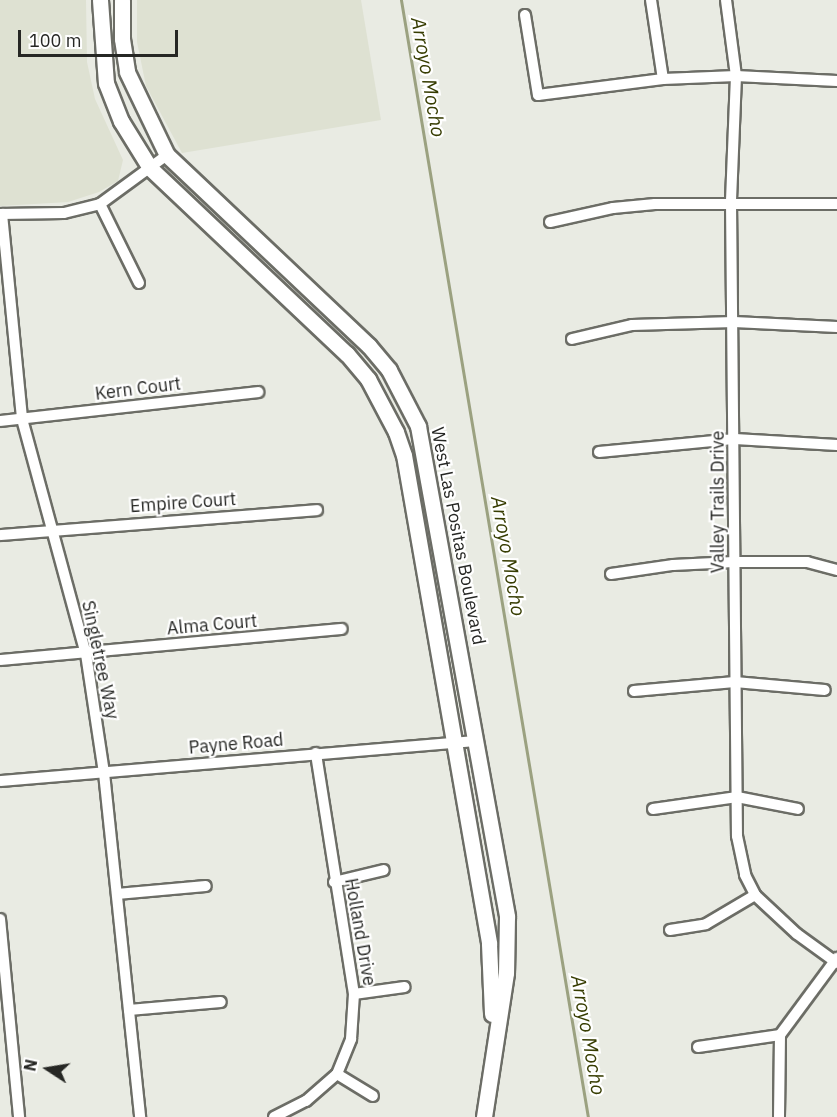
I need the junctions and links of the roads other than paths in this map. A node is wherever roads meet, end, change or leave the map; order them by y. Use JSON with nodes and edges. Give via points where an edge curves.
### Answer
{"nodes":[{"id":1,"x":100,"y":0,"type":"edge"},
{"id":2,"x":651,"y":0,"type":"edge"},
{"id":3,"x":726,"y":0,"type":"edge"},
{"id":4,"x":124,"y":2,"type":"edge"},
{"id":5,"x":525,"y":15,"type":"dead end"},
{"id":6,"x":736,"y":76,"type":"junction"},
{"id":7,"x":663,"y":79,"type":"junction"},
{"id":8,"x":837,"y":81,"type":"edge"},
{"id":9,"x":167,"y":155,"type":"junction"},
{"id":10,"x":150,"y":168,"type":"junction"},
{"id":11,"x":731,"y":202,"type":"junction"},
{"id":12,"x":100,"y":204,"type":"junction"},
{"id":13,"x":837,"y":204,"type":"edge"},
{"id":14,"x":1,"y":214,"type":"edge"},
{"id":15,"x":550,"y":222,"type":"dead end"},
{"id":16,"x":139,"y":283,"type":"dead end"},
{"id":17,"x":734,"y":322,"type":"junction"},
{"id":18,"x":837,"y":327,"type":"edge"},
{"id":19,"x":572,"y":339,"type":"dead end"},
{"id":20,"x":258,"y":392,"type":"dead end"},
{"id":21,"x":22,"y":419,"type":"junction"},
{"id":22,"x":0,"y":421,"type":"edge"},
{"id":23,"x":735,"y":439,"type":"junction"},
{"id":24,"x":837,"y":445,"type":"edge"},
{"id":25,"x":599,"y":452,"type":"dead end"},
{"id":26,"x":317,"y":510,"type":"dead end"},
{"id":27,"x":52,"y":529,"type":"junction"},
{"id":28,"x":0,"y":535,"type":"edge"},
{"id":29,"x":734,"y":562,"type":"junction"},
{"id":30,"x":837,"y":570,"type":"edge"},
{"id":31,"x":611,"y":574,"type":"dead end"},
{"id":32,"x":342,"y":629,"type":"dead end"},
{"id":33,"x":86,"y":654,"type":"junction"},
{"id":34,"x":0,"y":660,"type":"edge"},
{"id":35,"x":735,"y":682,"type":"junction"},
{"id":36,"x":825,"y":690,"type":"dead end"},
{"id":37,"x":634,"y":691,"type":"dead end"},
{"id":38,"x":476,"y":741,"type":"junction"},
{"id":39,"x":455,"y":743,"type":"junction"},
{"id":40,"x":316,"y":753,"type":"junction"},
{"id":41,"x":104,"y":773,"type":"junction"},
{"id":42,"x":0,"y":781,"type":"edge"},
{"id":43,"x":737,"y":797,"type":"junction"},
{"id":44,"x":653,"y":809,"type":"dead end"},
{"id":45,"x":798,"y":809,"type":"dead end"},
{"id":46,"x":384,"y":870,"type":"dead end"},
{"id":47,"x":334,"y":882,"type":"junction"},
{"id":48,"x":206,"y":886,"type":"dead end"},
{"id":49,"x":117,"y":894,"type":"junction"},
{"id":50,"x":755,"y":895,"type":"junction"},
{"id":51,"x":0,"y":919,"type":"edge"},
{"id":52,"x":670,"y":930,"type":"dead end"},
{"id":53,"x":836,"y":961,"type":"edge"},
{"id":54,"x":405,"y":987,"type":"dead end"},
{"id":55,"x":354,"y":994,"type":"junction"},
{"id":56,"x":220,"y":1002,"type":"dead end"},
{"id":57,"x":129,"y":1010,"type":"junction"},
{"id":58,"x":780,"y":1035,"type":"junction"},
{"id":59,"x":494,"y":1041,"type":"junction"},
{"id":60,"x":698,"y":1047,"type":"dead end"},
{"id":61,"x":337,"y":1074,"type":"junction"},
{"id":62,"x":373,"y":1096,"type":"dead end"},
{"id":63,"x":19,"y":1117,"type":"edge"},
{"id":64,"x":140,"y":1117,"type":"edge"},
{"id":65,"x":274,"y":1117,"type":"edge"},
{"id":66,"x":484,"y":1117,"type":"edge"},
{"id":67,"x":779,"y":1117,"type":"edge"}],
"edges":[{"from":1,"to":10,"type":"main road","name":"West Las Positas Boulevard","via":[[106,83],[121,121]]},
{"from":2,"to":7,"type":"street"},
{"from":3,"to":6,"type":"street","name":"Valley Trails Drive"},
{"from":4,"to":9,"type":"main road","name":"West Las Positas Boulevard","via":[[122,39],[127,72]]},
{"from":5,"to":7,"type":"street","via":[[538,95]]},
{"from":6,"to":7,"type":"street"},
{"from":6,"to":8,"type":"street"},
{"from":6,"to":11,"type":"street","name":"Valley Trails Drive"},
{"from":9,"to":10,"type":"street"},
{"from":9,"to":38,"type":"main road","name":"West Las Positas Boulevard","via":[[369,346],[405,398],[425,452]]},
{"from":10,"to":12,"type":"street"},
{"from":10,"to":39,"type":"main road","name":"West Las Positas Boulevard","via":[[347,354],[383,403],[404,455]]},
{"from":11,"to":13,"type":"street"},
{"from":11,"to":15,"type":"street","via":[[612,208]]},
{"from":11,"to":17,"type":"street","name":"Valley Trails Drive"},
{"from":12,"to":14,"type":"street","via":[[64,213]]},
{"from":12,"to":16,"type":"street"},
{"from":14,"to":21,"type":"street","name":"Singletree Way"},
{"from":17,"to":18,"type":"street"},
{"from":17,"to":19,"type":"street","via":[[632,325]]},
{"from":17,"to":23,"type":"street","name":"Valley Trails Drive"},
{"from":20,"to":21,"type":"street","name":"Kern Court"},
{"from":21,"to":22,"type":"street","name":"Kern Court"},
{"from":21,"to":27,"type":"street","name":"Singletree Way"},
{"from":23,"to":24,"type":"street"},
{"from":23,"to":25,"type":"street"},
{"from":23,"to":29,"type":"street","name":"Valley Trails Drive"},
{"from":26,"to":27,"type":"street","name":"Empire Court"},
{"from":27,"to":28,"type":"street","name":"Empire Court"},
{"from":27,"to":33,"type":"street","name":"Singletree Way"},
{"from":29,"to":30,"type":"street","via":[[807,562]]},
{"from":29,"to":31,"type":"street","via":[[673,564]]},
{"from":29,"to":35,"type":"street","name":"Valley Trails Drive"},
{"from":32,"to":33,"type":"street","name":"Alma Court"},
{"from":33,"to":34,"type":"street","name":"Alma Court"},
{"from":33,"to":41,"type":"street","name":"Singletree Way"},
{"from":35,"to":36,"type":"street"},
{"from":35,"to":37,"type":"street"},
{"from":35,"to":43,"type":"street","name":"Valley Trails Drive"},
{"from":38,"to":39,"type":"street","name":"Payne Road"},
{"from":38,"to":59,"type":"main road","name":"West Las Positas Boulevard","via":[[509,946]]},
{"from":39,"to":40,"type":"street","name":"Payne Road"},
{"from":39,"to":59,"type":"main road","name":"West Las Positas Boulevard","via":[[489,944]]},
{"from":40,"to":41,"type":"street","name":"Payne Road"},
{"from":40,"to":47,"type":"street","name":"Holland Drive"},
{"from":41,"to":42,"type":"street","name":"Payne Road"},
{"from":41,"to":49,"type":"street","name":"Singletree Way"},
{"from":43,"to":44,"type":"street"},
{"from":43,"to":45,"type":"street"},
{"from":43,"to":50,"type":"street","name":"Valley Trails Drive","via":[[740,858]]},
{"from":46,"to":47,"type":"street"},
{"from":47,"to":55,"type":"street","name":"Holland Drive"},
{"from":48,"to":49,"type":"street"},
{"from":49,"to":57,"type":"street","name":"Singletree Way"},
{"from":50,"to":52,"type":"street","via":[[706,924]]},
{"from":50,"to":53,"type":"street","name":"Valley Trails Drive"},
{"from":51,"to":63,"type":"street"},
{"from":53,"to":58,"type":"street"},
{"from":54,"to":55,"type":"street"},
{"from":55,"to":61,"type":"street","name":"Holland Drive","via":[[351,1039]]},
{"from":56,"to":57,"type":"street"},
{"from":57,"to":64,"type":"street","name":"Singletree Way"},
{"from":58,"to":60,"type":"street"},
{"from":58,"to":67,"type":"street"},
{"from":59,"to":66,"type":"main road","name":"West Las Positas Boulevard"},
{"from":61,"to":62,"type":"street"},
{"from":61,"to":65,"type":"street","name":"Holland Drive","via":[[306,1101]]}]}
